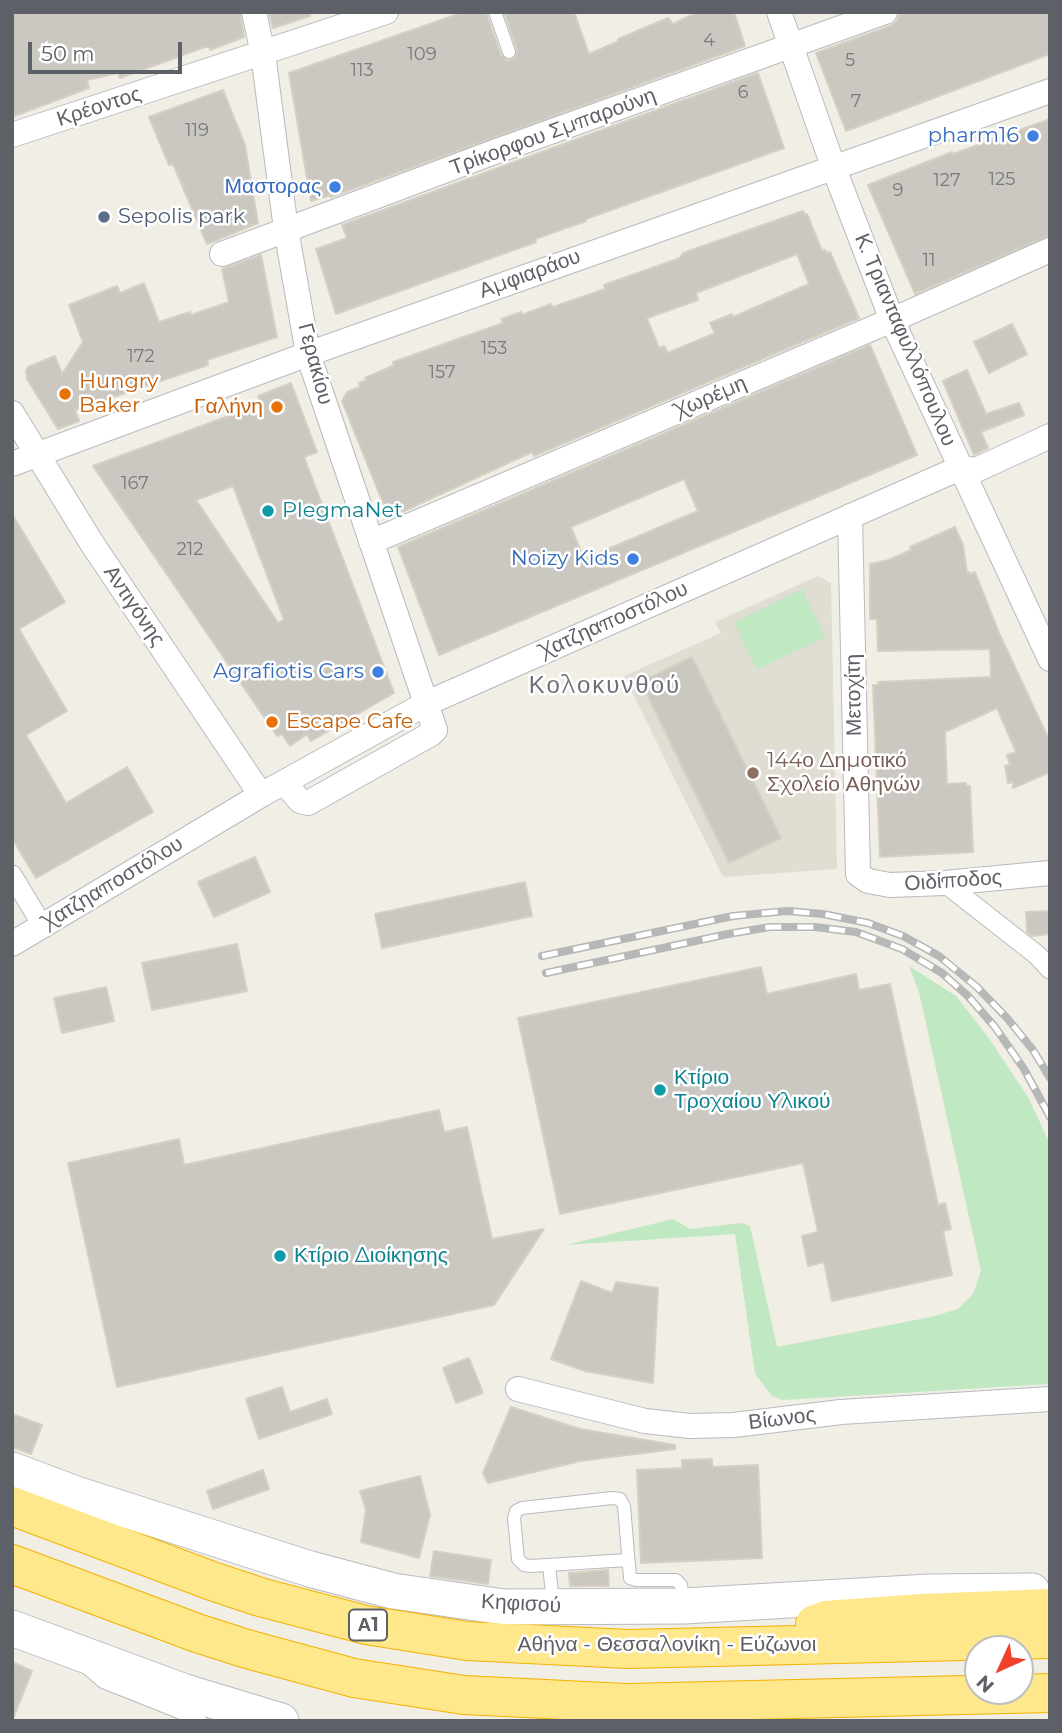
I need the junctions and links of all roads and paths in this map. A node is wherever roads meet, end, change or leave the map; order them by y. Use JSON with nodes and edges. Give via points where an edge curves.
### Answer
{"nodes":[{"id":1,"x":254,"y":12,"type":"edge"},
{"id":2,"x":386,"y":12,"type":"edge"},
{"id":3,"x":495,"y":12,"type":"edge"},
{"id":4,"x":779,"y":12,"type":"edge"},
{"id":5,"x":885,"y":12,"type":"edge"},
{"id":6,"x":790,"y":48,"type":"junction"},
{"id":7,"x":509,"y":52,"type":"dead end"},
{"id":8,"x":263,"y":54,"type":"junction"},
{"id":9,"x":1050,"y":91,"type":"edge"},
{"id":10,"x":12,"y":135,"type":"edge"},
{"id":11,"x":833,"y":166,"type":"junction"},
{"id":12,"x":286,"y":229,"type":"junction"},
{"id":13,"x":1050,"y":250,"type":"edge"},
{"id":14,"x":222,"y":254,"type":"dead end"},
{"id":15,"x":892,"y":320,"type":"junction"},
{"id":16,"x":308,"y":354,"type":"junction"},
{"id":17,"x":12,"y":413,"type":"edge"},
{"id":18,"x":1050,"y":436,"type":"edge"},
{"id":19,"x":39,"y":454,"type":"junction"},
{"id":20,"x":12,"y":464,"type":"edge"},
{"id":21,"x":960,"y":468,"type":"junction"},
{"id":22,"x":850,"y":516,"type":"junction"},
{"id":23,"x":371,"y":542,"type":"junction"},
{"id":24,"x":1040,"y":614,"type":"edge"},
{"id":25,"x":1050,"y":659,"type":"edge"},
{"id":26,"x":425,"y":704,"type":"junction"},
{"id":27,"x":261,"y":795,"type":"junction"},
{"id":28,"x":1050,"y":873,"type":"edge"},
{"id":29,"x":858,"y":874,"type":"joint"},
{"id":30,"x":12,"y":875,"type":"edge"},
{"id":31,"x":945,"y":883,"type":"junction"},
{"id":32,"x":43,"y":925,"type":"junction"},
{"id":33,"x":12,"y":944,"type":"edge"},
{"id":34,"x":1050,"y":969,"type":"edge"},
{"id":35,"x":518,"y":1389,"type":"dead end"},
{"id":36,"x":1050,"y":1399,"type":"edge"},
{"id":37,"x":12,"y":1470,"type":"edge"},
{"id":38,"x":12,"y":1506,"type":"edge"},
{"id":39,"x":628,"y":1560,"type":"junction"},
{"id":40,"x":12,"y":1564,"type":"edge"},
{"id":41,"x":549,"y":1565,"type":"junction"},
{"id":42,"x":1050,"y":1591,"type":"edge"},
{"id":43,"x":684,"y":1606,"type":"junction"},
{"id":44,"x":553,"y":1607,"type":"junction"},
{"id":45,"x":1050,"y":1608,"type":"edge"},
{"id":46,"x":12,"y":1629,"type":"edge"},
{"id":47,"x":1050,"y":1639,"type":"edge"},
{"id":48,"x":741,"y":1648,"type":"junction"},
{"id":49,"x":1050,"y":1693,"type":"edge"},
{"id":50,"x":565,"y":1700,"type":"junction"},
{"id":51,"x":224,"y":1716,"type":"edge"},
{"id":52,"x":281,"y":1721,"type":"edge"},
{"id":53,"x":642,"y":1721,"type":"edge"}],
"edges":[{"from":1,"to":8,"type":"street","name":"Γερακίου"},
{"from":2,"to":8,"type":"street","name":"Κρέοντος"},
{"from":3,"to":7,"type":"lane"},
{"from":4,"to":6,"type":"street","name":"Κ. Τριανταφυλλόπουλου"},
{"from":5,"to":6,"type":"street","name":"Τρίκορφου Σμπαρούνη"},
{"from":6,"to":11,"type":"street","name":"Κ. Τριανταφυλλόπουλου"},
{"from":6,"to":12,"type":"street","name":"Τρίκορφου Σμπαρούνη"},
{"from":8,"to":10,"type":"street","name":"Κρέοντος"},
{"from":8,"to":12,"type":"street","name":"Γερακίου"},
{"from":9,"to":11,"type":"street","name":"Αμφιαράου"},
{"from":11,"to":15,"type":"street","name":"Κ. Τριανταφυλλόπουλου"},
{"from":11,"to":16,"type":"street","name":"Αμφιαράου"},
{"from":12,"to":14,"type":"street","name":"Τρίκορφου Σμπαρούνη"},
{"from":12,"to":16,"type":"street","name":"Γερακίου"},
{"from":13,"to":15,"type":"street","name":"Χωρέμη"},
{"from":15,"to":21,"type":"street","name":"Κ. Τριανταφυλλόπουλου"},
{"from":15,"to":23,"type":"street","name":"Χωρέμη"},
{"from":16,"to":19,"type":"street","name":"Αμφιαράου"},
{"from":16,"to":23,"type":"street","name":"Γερακίου"},
{"from":17,"to":19,"type":"street","name":"Αντιγόνης"},
{"from":18,"to":21,"type":"street","name":"Χατζηαποστόλου","via":[[976,470]]},
{"from":19,"to":20,"type":"street","name":"Αμφιαράου"},
{"from":19,"to":27,"type":"street","name":"Αντιγόνης","via":[[91,542]]},
{"from":21,"to":22,"type":"street","name":"Χατζηαποστόλου"},
{"from":21,"to":24,"type":"street","name":"Κ. Τριανταφυλλόπουλου"},
{"from":22,"to":26,"type":"street","name":"Χατζηαποστόλου"},
{"from":22,"to":29,"type":"street","name":"Μετοχίτη"},
{"from":23,"to":26,"type":"street","name":"Γερακίου"},
{"from":24,"to":25,"type":"street","name":"Κ. Τριανταφυλλόπουλου"},
{"from":26,"to":27,"type":"street","name":"Χατζηαποστόλου"},
{"from":27,"to":32,"type":"street","name":"Χατζηαποστόλου"},
{"from":28,"to":31,"type":"street","name":"Οιδίποδος"},
{"from":29,"to":31,"type":"street","name":"Οιδίποδος","via":[[890,885]]},
{"from":30,"to":32,"type":"street"},
{"from":31,"to":34,"type":"street"},
{"from":32,"to":33,"type":"street","name":"Χατζηαποστόλου"},
{"from":35,"to":36,"type":"street","name":"Βίωνος","via":[[645,1421],[690,1426]]},
{"from":37,"to":44,"type":"main road","name":"Κηφισού","via":[[310,1569],[381,1588],[504,1607]]},
{"from":38,"to":48,"type":"highway","name":"Αθήνα - Θεσσαλονίκη - Εύζωνοι","number":"Α1","via":[[212,1581],[366,1625],[522,1645]]},
{"from":39,"to":41,"type":"lane"},
{"from":39,"to":41,"type":"lane","via":[[620,1499],[516,1511],[518,1559],[524,1565]]},
{"from":39,"to":43,"type":"lane","via":[[630,1578],[676,1580]]},
{"from":40,"to":50,"type":"highway","via":[[197,1633],[354,1678],[464,1695]]},
{"from":41,"to":44,"type":"lane"},
{"from":42,"to":43,"type":"main road","name":"Κηφισού","via":[[929,1592]]},
{"from":43,"to":44,"type":"main road","name":"Κηφισού"},
{"from":45,"to":48,"type":"highway","via":[[825,1620]]},
{"from":46,"to":51,"type":"main road"},
{"from":47,"to":48,"type":"highway","name":"Αθήνα - Θεσσαλονίκη - Εύζωνοι","number":"Α1"},
{"from":49,"to":50,"type":"highway","via":[[738,1702]]},
{"from":50,"to":53,"type":"highway"},
{"from":51,"to":52,"type":"main road"}]}
